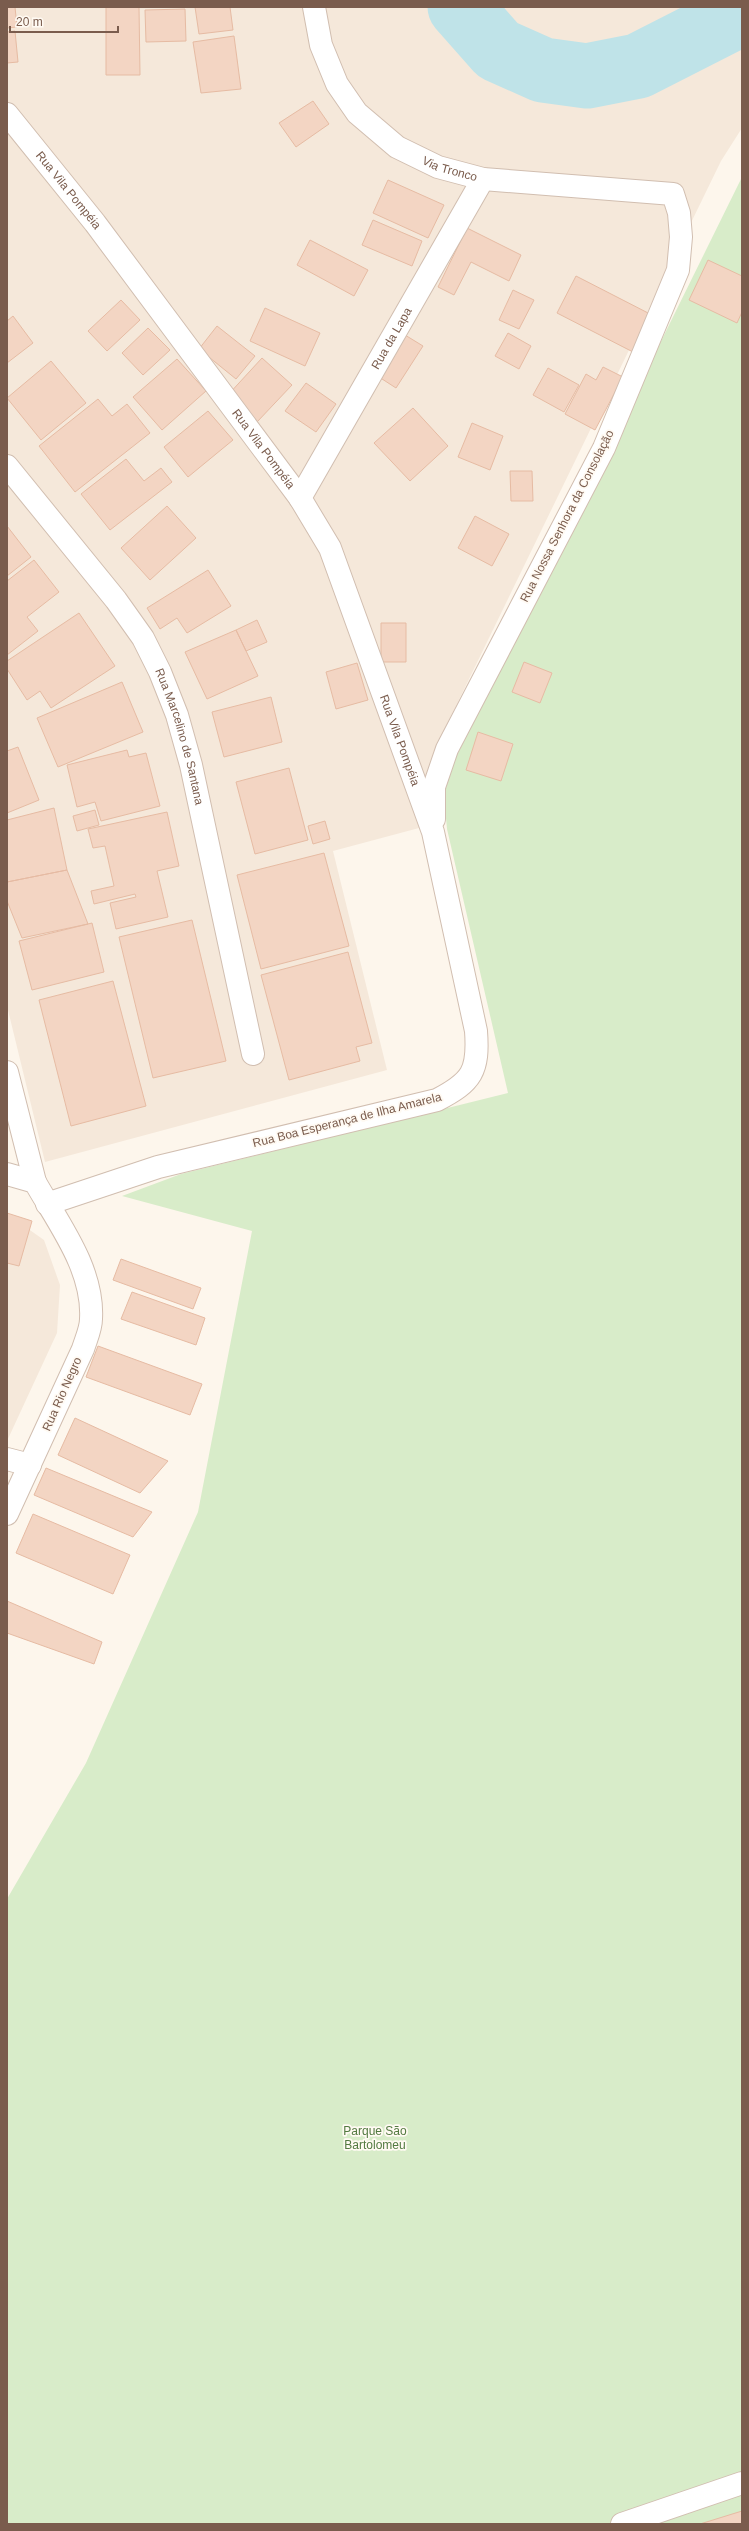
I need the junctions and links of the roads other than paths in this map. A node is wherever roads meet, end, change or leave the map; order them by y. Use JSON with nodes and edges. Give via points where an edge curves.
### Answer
{"nodes":[{"id":1,"x":314,"y":7,"type":"edge"},
{"id":2,"x":7,"y":114,"type":"edge"},
{"id":3,"x":483,"y":179,"type":"junction"},
{"id":4,"x":673,"y":194,"type":"joint"},
{"id":5,"x":7,"y":466,"type":"edge"},
{"id":6,"x":300,"y":498,"type":"junction"},
{"id":7,"x":433,"y":832,"type":"junction"},
{"id":8,"x":253,"y":1054,"type":"dead end"},
{"id":9,"x":7,"y":1072,"type":"edge"},
{"id":10,"x":7,"y":1174,"type":"edge"},
{"id":11,"x":35,"y":1182,"type":"junction"},
{"id":12,"x":47,"y":1204,"type":"junction"},
{"id":13,"x":7,"y":1459,"type":"edge"},
{"id":14,"x":30,"y":1465,"type":"junction"},
{"id":15,"x":7,"y":1514,"type":"edge"},
{"id":16,"x":742,"y":2483,"type":"edge"},
{"id":17,"x":622,"y":2524,"type":"edge"}],
"edges":[{"from":1,"to":3,"type":"street","name":"Via Tronco","via":[[321,45],[337,84],[357,113],[397,147],[438,167]]},
{"from":2,"to":6,"type":"street","name":"Rua Vila Pompéia","via":[[95,223]]},
{"from":3,"to":4,"type":"street","name":"Via Tronco"},
{"from":3,"to":6,"type":"street","name":"Rua da Lapa"},
{"from":4,"to":7,"type":"street","name":"Rua Nossa Senhora da Consolação","via":[[679,213],[681,237],[678,270],[604,448],[447,749],[434,787]]},
{"from":5,"to":8,"type":"street","name":"Rua Marcelino de Santana","via":[[116,600],[143,638],[160,672],[177,715],[191,764]]},
{"from":6,"to":7,"type":"street","name":"Rua Vila Pompéia","via":[[330,548]]},
{"from":7,"to":12,"type":"street","name":"Rua Boa Esperança de Ilha Amarela","via":[[478,1050],[474,1070],[459,1089],[437,1100],[158,1167]]},
{"from":9,"to":11,"type":"street","name":"Rua Rio Negro"},
{"from":10,"to":11,"type":"street"},
{"from":11,"to":12,"type":"street","name":"Rua Rio Negro"},
{"from":12,"to":14,"type":"street","name":"Rua Rio Negro","via":[[82,1268],[90,1296],[91,1320],[83,1348]]},
{"from":13,"to":14,"type":"street"},
{"from":14,"to":15,"type":"street","name":"Rua Rio Negro"},
{"from":16,"to":17,"type":"street"}]}
